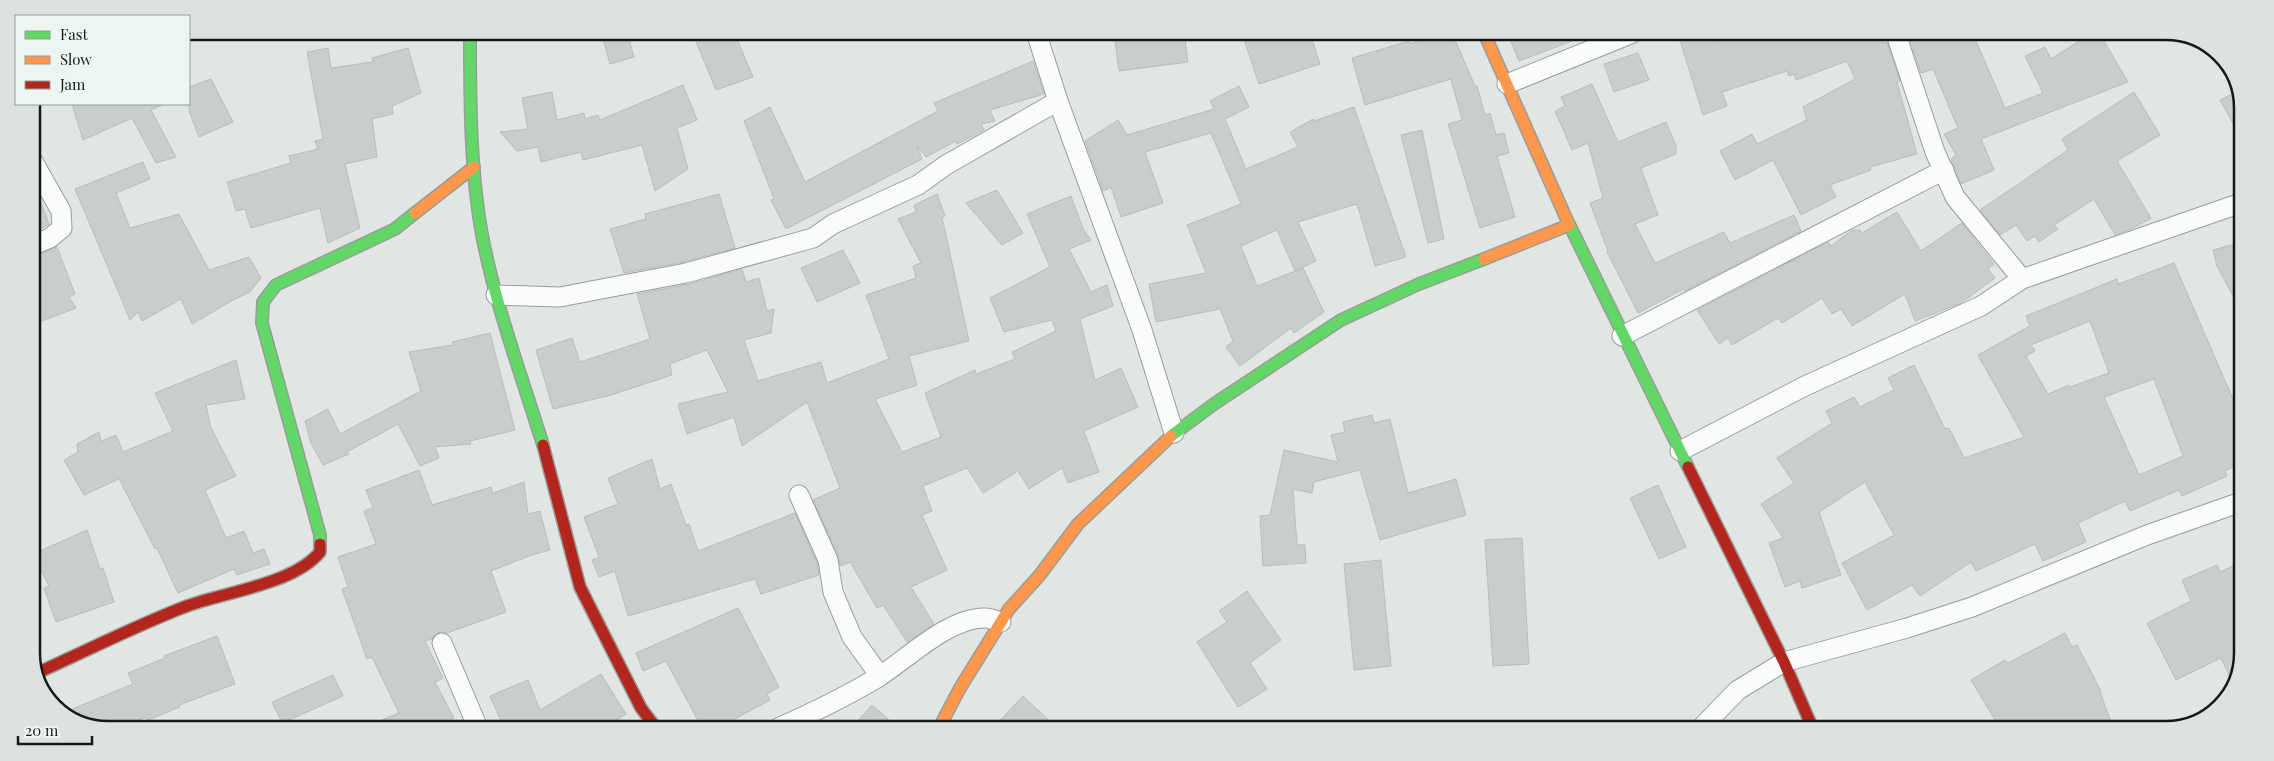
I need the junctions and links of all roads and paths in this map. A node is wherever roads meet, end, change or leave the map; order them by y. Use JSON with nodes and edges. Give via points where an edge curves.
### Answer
{"nodes":[{"id":1,"x":470,"y":40,"type":"edge"},
{"id":2,"x":1039,"y":40,"type":"edge"},
{"id":3,"x":1487,"y":40,"type":"edge"},
{"id":4,"x":1616,"y":40,"type":"edge"},
{"id":5,"x":1898,"y":40,"type":"edge"},
{"id":6,"x":1507,"y":84,"type":"junction"},
{"id":7,"x":1058,"y":100,"type":"junction"},
{"id":8,"x":474,"y":167,"type":"junction"},
{"id":9,"x":1944,"y":170,"type":"junction"},
{"id":10,"x":40,"y":174,"type":"edge"},
{"id":11,"x":2234,"y":205,"type":"edge"},
{"id":12,"x":1569,"y":225,"type":"junction"},
{"id":13,"x":40,"y":242,"type":"edge"},
{"id":14,"x":2022,"y":280,"type":"junction"},
{"id":15,"x":496,"y":295,"type":"junction"},
{"id":16,"x":1622,"y":336,"type":"junction"},
{"id":17,"x":1174,"y":433,"type":"junction"},
{"id":18,"x":1680,"y":451,"type":"junction"},
{"id":19,"x":799,"y":495,"type":"dead end"},
{"id":20,"x":2234,"y":504,"type":"edge"},
{"id":21,"x":1001,"y":622,"type":"junction"},
{"id":22,"x":442,"y":643,"type":"dead end"},
{"id":23,"x":1784,"y":662,"type":"junction"},
{"id":24,"x":43,"y":671,"type":"edge"},
{"id":25,"x":880,"y":676,"type":"junction"},
{"id":26,"x":475,"y":721,"type":"edge"},
{"id":27,"x":651,"y":721,"type":"edge"},
{"id":28,"x":794,"y":721,"type":"edge"},
{"id":29,"x":944,"y":721,"type":"edge"},
{"id":30,"x":1708,"y":721,"type":"edge"},
{"id":31,"x":1810,"y":721,"type":"edge"}],
"edges":[{"from":1,"to":8,"type":"street"},
{"from":2,"to":7,"type":"street"},
{"from":3,"to":6,"type":"street"},
{"from":4,"to":6,"type":"street"},
{"from":5,"to":9,"type":"street"},
{"from":6,"to":12,"type":"street"},
{"from":7,"to":15,"type":"street","via":[[946,165],[918,185],[834,224],[813,238],[686,273],[560,297]]},
{"from":7,"to":17,"type":"street","via":[[1142,330]]},
{"from":8,"to":15,"type":"street","via":[[483,238]]},
{"from":8,"to":24,"type":"street","via":[[395,228],[276,285],[260,305],[262,323],[320,536],[320,552],[315,558],[271,581],[187,606]]},
{"from":9,"to":14,"type":"street","via":[[1956,197]]},
{"from":9,"to":16,"type":"street"},
{"from":10,"to":13,"type":"street","via":[[61,210],[62,228]]},
{"from":11,"to":14,"type":"street"},
{"from":12,"to":16,"type":"street"},
{"from":12,"to":17,"type":"street","via":[[1419,284],[1341,320]]},
{"from":14,"to":18,"type":"street","via":[[1981,306],[1804,386]]},
{"from":15,"to":27,"type":"street","via":[[550,466],[580,587],[641,708]]},
{"from":16,"to":18,"type":"street"},
{"from":17,"to":21,"type":"street","via":[[1078,524],[1039,576],[1008,609]]},
{"from":18,"to":23,"type":"street"},
{"from":19,"to":25,"type":"street","via":[[828,560],[833,592],[852,637]]},
{"from":20,"to":23,"type":"street","via":[[2147,535],[1972,607]]},
{"from":21,"to":25,"type":"street","via":[[986,618],[956,625]]},
{"from":21,"to":29,"type":"street"},
{"from":22,"to":26,"type":"street"},
{"from":23,"to":30,"type":"street","via":[[1738,690]]},
{"from":23,"to":31,"type":"street"},
{"from":25,"to":28,"type":"street"}]}
